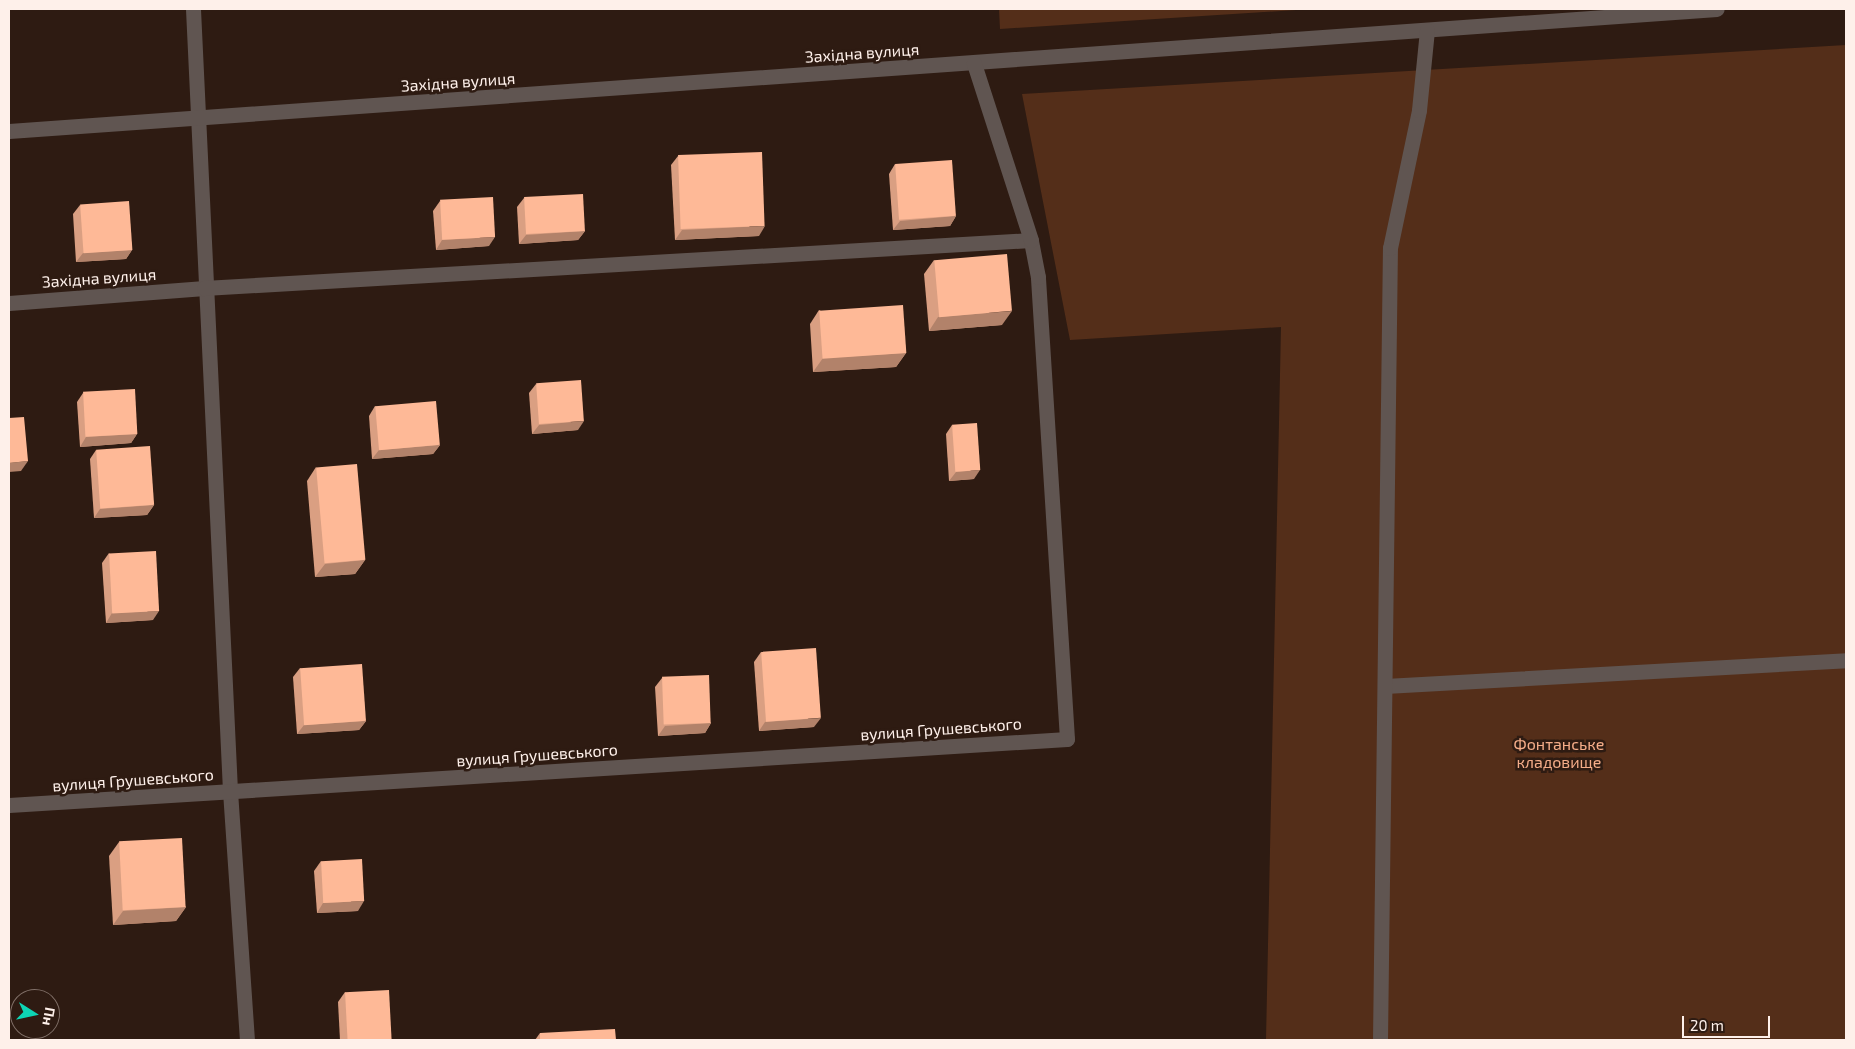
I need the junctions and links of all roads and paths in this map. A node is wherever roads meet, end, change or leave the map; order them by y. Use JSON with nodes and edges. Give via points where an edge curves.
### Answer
{"nodes":[{"id":1,"x":193,"y":9,"type":"edge"},
{"id":2,"x":1717,"y":9,"type":"edge"},
{"id":3,"x":1427,"y":30,"type":"junction"},
{"id":4,"x":974,"y":63,"type":"junction"},
{"id":5,"x":197,"y":118,"type":"junction"},
{"id":6,"x":9,"y":131,"type":"edge"},
{"id":7,"x":1031,"y":240,"type":"junction"},
{"id":8,"x":204,"y":288,"type":"junction"},
{"id":9,"x":9,"y":303,"type":"edge"},
{"id":10,"x":1846,"y":660,"type":"edge"},
{"id":11,"x":1385,"y":686,"type":"junction"},
{"id":12,"x":230,"y":791,"type":"junction"},
{"id":13,"x":9,"y":805,"type":"edge"},
{"id":14,"x":247,"y":1040,"type":"edge"},
{"id":15,"x":1380,"y":1040,"type":"edge"}],
"edges":[{"from":1,"to":5,"type":"street"},
{"from":2,"to":3,"type":"street","name":"Західна вулиця"},
{"from":3,"to":4,"type":"street","name":"Західна вулиця"},
{"from":3,"to":11,"type":"street","via":[[1419,110],[1390,248]]},
{"from":4,"to":5,"type":"street","name":"Західна вулиця"},
{"from":4,"to":7,"type":"street"},
{"from":5,"to":6,"type":"street","name":"Західна вулиця"},
{"from":5,"to":8,"type":"street"},
{"from":7,"to":8,"type":"street","name":"Західна вулиця"},
{"from":7,"to":12,"type":"street","name":"вулиця Грушевського","via":[[1038,277],[1067,739]]},
{"from":8,"to":9,"type":"street","name":"Західна вулиця"},
{"from":8,"to":12,"type":"street"},
{"from":10,"to":11,"type":"street"},
{"from":11,"to":15,"type":"street"},
{"from":12,"to":13,"type":"street","name":"вулиця Грушевського"},
{"from":12,"to":14,"type":"street"}]}
